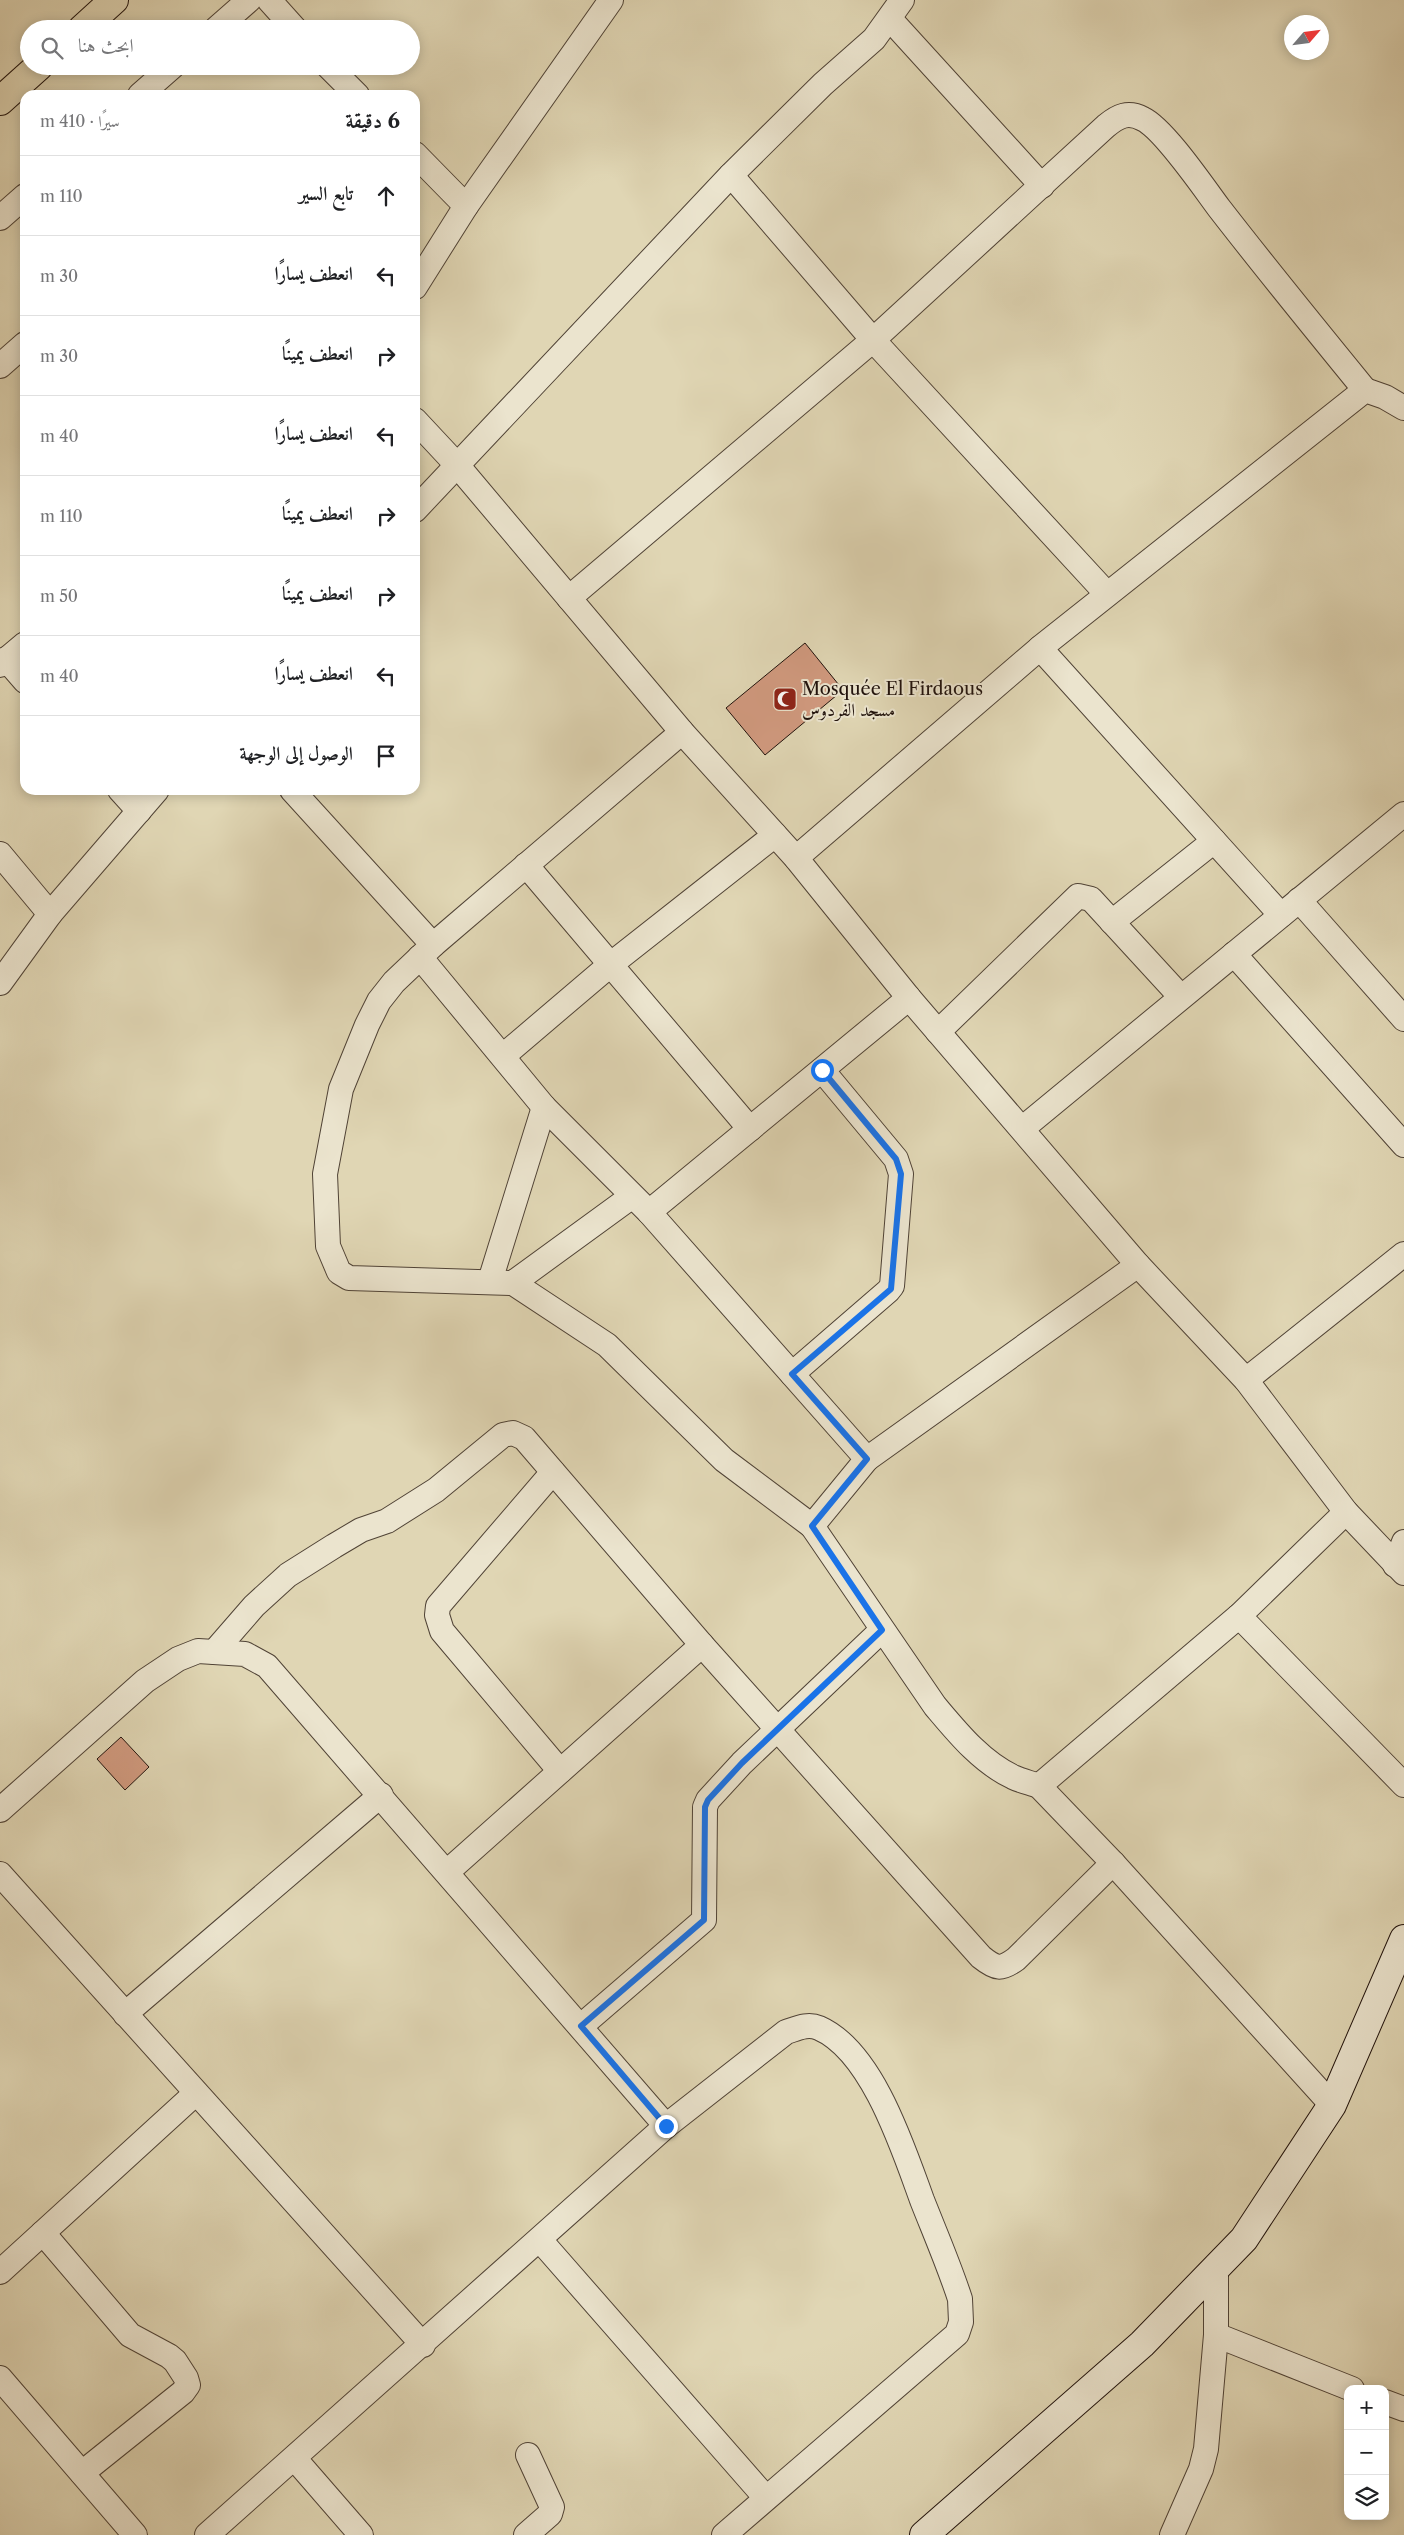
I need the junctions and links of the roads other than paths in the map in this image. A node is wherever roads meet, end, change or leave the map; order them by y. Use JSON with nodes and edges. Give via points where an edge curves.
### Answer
{"nodes":[{"id":1,"x":114,"y":0,"type":"edge"},
{"id":2,"x":249,"y":0,"type":"edge"},
{"id":3,"x":269,"y":0,"type":"edge"},
{"id":4,"x":611,"y":0,"type":"edge"},
{"id":5,"x":896,"y":9,"type":"edge"},
{"id":6,"x":92,"y":20,"type":"edge"},
{"id":7,"x":226,"y":20,"type":"edge"},
{"id":8,"x":287,"y":20,"type":"edge"},
{"id":9,"x":29,"y":75,"type":"edge"},
{"id":10,"x":163,"y":75,"type":"edge"},
{"id":11,"x":337,"y":75,"type":"edge"},
{"id":12,"x":146,"y":90,"type":"edge"},
{"id":13,"x":352,"y":90,"type":"edge"},
{"id":14,"x":0,"y":101,"type":"edge"},
{"id":15,"x":420,"y":159,"type":"edge"},
{"id":16,"x":731,"y":175,"type":"junction"},
{"id":17,"x":1042,"y":186,"type":"junction"},
{"id":18,"x":466,"y":206,"type":"junction"},
{"id":19,"x":420,"y":279,"type":"edge"},
{"id":20,"x":873,"y":340,"type":"junction"},
{"id":21,"x":20,"y":348,"type":"edge"},
{"id":22,"x":0,"y":366,"type":"edge"},
{"id":23,"x":1365,"y":390,"type":"junction"},
{"id":24,"x":1404,"y":408,"type":"edge"},
{"id":25,"x":420,"y":425,"type":"edge"},
{"id":26,"x":457,"y":465,"type":"junction"},
{"id":27,"x":420,"y":505,"type":"edge"},
{"id":28,"x":1106,"y":594,"type":"junction"},
{"id":29,"x":569,"y":598,"type":"junction"},
{"id":30,"x":20,"y":648,"type":"edge"},
{"id":31,"x":1040,"y":648,"type":"junction"},
{"id":32,"x":3,"y":662,"type":"edge"},
{"id":33,"x":20,"y":677,"type":"edge"},
{"id":34,"x":682,"y":732,"type":"junction"},
{"id":35,"x":125,"y":795,"type":"edge"},
{"id":36,"x":153,"y":795,"type":"edge"},
{"id":37,"x":296,"y":795,"type":"edge"},
{"id":38,"x":139,"y":811,"type":"junction"},
{"id":39,"x":1404,"y":814,"type":"edge"},
{"id":40,"x":775,"y":835,"type":"junction"},
{"id":41,"x":1214,"y":841,"type":"junction"},
{"id":42,"x":0,"y":854,"type":"edge"},
{"id":43,"x":796,"y":858,"type":"junction"},
{"id":44,"x":526,"y":865,"type":"junction"},
{"id":45,"x":1299,"y":900,"type":"junction"},
{"id":46,"x":50,"y":914,"type":"junction"},
{"id":47,"x":1281,"y":915,"type":"junction"},
{"id":48,"x":1112,"y":922,"type":"junction"},
{"id":49,"x":426,"y":951,"type":"junction"},
{"id":50,"x":1234,"y":954,"type":"junction"},
{"id":51,"x":610,"y":965,"type":"junction"},
{"id":52,"x":0,"y":983,"type":"edge"},
{"id":53,"x":1181,"y":997,"type":"junction"},
{"id":54,"x":909,"y":998,"type":"junction"},
{"id":55,"x":1404,"y":1020,"type":"edge"},
{"id":56,"x":938,"y":1032,"type":"junction"},
{"id":57,"x":502,"y":1056,"type":"junction"},
{"id":58,"x":822,"y":1070,"type":"junction"},
{"id":59,"x":544,"y":1107,"type":"junction"},
{"id":60,"x":1022,"y":1128,"type":"junction"},
{"id":61,"x":750,"y":1130,"type":"junction"},
{"id":62,"x":1404,"y":1145,"type":"edge"},
{"id":63,"x":631,"y":1197,"type":"junction"},
{"id":64,"x":649,"y":1212,"type":"junction"},
{"id":65,"x":1404,"y":1254,"type":"edge"},
{"id":66,"x":1138,"y":1265,"type":"junction"},
{"id":67,"x":490,"y":1281,"type":"junction"},
{"id":68,"x":513,"y":1283,"type":"junction"},
{"id":69,"x":792,"y":1374,"type":"junction"},
{"id":70,"x":1246,"y":1380,"type":"junction"},
{"id":71,"x":867,"y":1459,"type":"junction"},
{"id":72,"x":553,"y":1472,"type":"junction"},
{"id":73,"x":1346,"y":1512,"type":"junction"},
{"id":74,"x":812,"y":1526,"type":"junction"},
{"id":75,"x":1404,"y":1542,"type":"edge"},
{"id":76,"x":1400,"y":1569,"type":"edge"},
{"id":77,"x":1239,"y":1616,"type":"junction"},
{"id":78,"x":882,"y":1630,"type":"junction"},
{"id":79,"x":702,"y":1645,"type":"junction"},
{"id":80,"x":214,"y":1652,"type":"junction"},
{"id":81,"x":777,"y":1731,"type":"junction"},
{"id":82,"x":560,"y":1771,"type":"junction"},
{"id":83,"x":1040,"y":1786,"type":"junction"},
{"id":84,"x":1404,"y":1786,"type":"edge"},
{"id":85,"x":381,"y":1795,"type":"junction"},
{"id":86,"x":0,"y":1810,"type":"edge"},
{"id":87,"x":1113,"y":1862,"type":"junction"},
{"id":88,"x":447,"y":1872,"type":"junction"},
{"id":89,"x":0,"y":1874,"type":"edge"},
{"id":90,"x":1404,"y":1940,"type":"edge"},
{"id":91,"x":125,"y":2014,"type":"junction"},
{"id":92,"x":581,"y":2026,"type":"junction"},
{"id":93,"x":196,"y":2094,"type":"junction"},
{"id":94,"x":1332,"y":2105,"type":"junction"},
{"id":95,"x":666,"y":2126,"type":"junction"},
{"id":96,"x":43,"y":2233,"type":"junction"},
{"id":97,"x":540,"y":2240,"type":"junction"},
{"id":98,"x":1216,"y":2270,"type":"junction"},
{"id":99,"x":0,"y":2272,"type":"edge"},
{"id":100,"x":1216,"y":2335,"type":"junction"},
{"id":101,"x":423,"y":2345,"type":"junction"},
{"id":102,"x":0,"y":2378,"type":"edge"},
{"id":103,"x":1344,"y":2386,"type":"edge"},
{"id":104,"x":1389,"y":2403,"type":"edge"},
{"id":105,"x":1404,"y":2409,"type":"edge"},
{"id":106,"x":528,"y":2455,"type":"dead end"},
{"id":107,"x":295,"y":2459,"type":"junction"},
{"id":108,"x":82,"y":2473,"type":"junction"},
{"id":109,"x":766,"y":2498,"type":"junction"},
{"id":110,"x":135,"y":2535,"type":"edge"},
{"id":111,"x":207,"y":2535,"type":"edge"},
{"id":112,"x":361,"y":2535,"type":"edge"},
{"id":113,"x":526,"y":2535,"type":"edge"},
{"id":114,"x":724,"y":2535,"type":"edge"},
{"id":115,"x":924,"y":2535,"type":"edge"},
{"id":116,"x":1172,"y":2535,"type":"edge"}],
"edges":[{"from":1,"to":6,"type":"highway"},
{"from":2,"to":7,"type":"street"},
{"from":3,"to":8,"type":"street"},
{"from":4,"to":18,"type":"street"},
{"from":5,"to":16,"type":"street","via":[[874,39],[823,84]]},
{"from":5,"to":17,"type":"street"},
{"from":9,"to":14,"type":"highway"},
{"from":10,"to":12,"type":"street"},
{"from":11,"to":13,"type":"street"},
{"from":15,"to":18,"type":"street"},
{"from":16,"to":20,"type":"street"},
{"from":16,"to":26,"type":"street"},
{"from":17,"to":20,"type":"street"},
{"from":17,"to":23,"type":"street","via":[[1114,119],[1128,114],[1146,120],[1171,146]]},
{"from":18,"to":19,"type":"street"},
{"from":20,"to":28,"type":"street"},
{"from":20,"to":29,"type":"street"},
{"from":21,"to":22,"type":"street"},
{"from":23,"to":24,"type":"street"},
{"from":23,"to":28,"type":"street"},
{"from":25,"to":26,"type":"street"},
{"from":26,"to":27,"type":"street"},
{"from":26,"to":29,"type":"street"},
{"from":28,"to":31,"type":"street"},
{"from":29,"to":34,"type":"street"},
{"from":30,"to":32,"type":"street"},
{"from":31,"to":41,"type":"street"},
{"from":31,"to":43,"type":"street"},
{"from":32,"to":33,"type":"street"},
{"from":34,"to":40,"type":"street"},
{"from":34,"to":44,"type":"street"},
{"from":35,"to":38,"type":"street"},
{"from":36,"to":38,"type":"street"},
{"from":37,"to":49,"type":"street"},
{"from":38,"to":46,"type":"street"},
{"from":39,"to":45,"type":"street"},
{"from":40,"to":43,"type":"street"},
{"from":40,"to":51,"type":"street"},
{"from":41,"to":47,"type":"street"},
{"from":41,"to":48,"type":"street"},
{"from":42,"to":46,"type":"street"},
{"from":43,"to":54,"type":"street"},
{"from":44,"to":49,"type":"street"},
{"from":44,"to":51,"type":"street"},
{"from":45,"to":47,"type":"street"},
{"from":45,"to":55,"type":"street"},
{"from":46,"to":52,"type":"street"},
{"from":47,"to":50,"type":"street"},
{"from":48,"to":53,"type":"street"},
{"from":48,"to":56,"type":"street","via":[[1091,899],[1078,896]]},
{"from":49,"to":57,"type":"street"},
{"from":49,"to":67,"type":"street","via":[[379,1001],[341,1088],[325,1174],[328,1246],[339,1272],[349,1278]]},
{"from":50,"to":53,"type":"street"},
{"from":50,"to":62,"type":"street"},
{"from":51,"to":57,"type":"street"},
{"from":51,"to":61,"type":"street"},
{"from":53,"to":60,"type":"street"},
{"from":54,"to":56,"type":"street"},
{"from":54,"to":58,"type":"street"},
{"from":56,"to":60,"type":"street"},
{"from":57,"to":59,"type":"street"},
{"from":58,"to":61,"type":"street"},
{"from":58,"to":69,"type":"street","via":[[899,1166],[892,1286]]},
{"from":59,"to":63,"type":"street"},
{"from":59,"to":67,"type":"street"},
{"from":60,"to":66,"type":"street"},
{"from":61,"to":64,"type":"street"},
{"from":63,"to":64,"type":"street"},
{"from":63,"to":68,"type":"street"},
{"from":64,"to":69,"type":"street"},
{"from":65,"to":70,"type":"street"},
{"from":66,"to":70,"type":"street"},
{"from":66,"to":71,"type":"street"},
{"from":67,"to":68,"type":"street"},
{"from":68,"to":74,"type":"street","via":[[607,1345],[724,1460]]},
{"from":69,"to":71,"type":"street"},
{"from":70,"to":73,"type":"street"},
{"from":71,"to":74,"type":"street"},
{"from":72,"to":79,"type":"street"},
{"from":72,"to":80,"type":"street","via":[[524,1438],[513,1433],[503,1435],[436,1490],[387,1522],[361,1530],[288,1575],[254,1606]]},
{"from":72,"to":82,"type":"street","via":[[438,1606],[437,1615],[442,1631]]},
{"from":73,"to":76,"type":"street"},
{"from":73,"to":77,"type":"street"},
{"from":74,"to":78,"type":"street"},
{"from":75,"to":76,"type":"street"},
{"from":77,"to":83,"type":"street"},
{"from":77,"to":84,"type":"street"},
{"from":78,"to":81,"type":"street"},
{"from":78,"to":83,"type":"street","via":[[957,1732],[1014,1778]]},
{"from":79,"to":81,"type":"street"},
{"from":79,"to":82,"type":"street"},
{"from":80,"to":85,"type":"street","via":[[245,1654],[267,1666]]},
{"from":80,"to":86,"type":"street","via":[[198,1651],[178,1659],[145,1680]]},
{"from":81,"to":87,"type":"street","via":[[992,1966],[1005,1966],[1016,1959]]},
{"from":81,"to":92,"type":"street","via":[[742,1763],[705,1807],[704,1920]]},
{"from":82,"to":88,"type":"street"},
{"from":83,"to":87,"type":"street"},
{"from":85,"to":88,"type":"street"},
{"from":85,"to":91,"type":"street"},
{"from":87,"to":94,"type":"street"},
{"from":88,"to":92,"type":"street"},
{"from":89,"to":91,"type":"street"},
{"from":90,"to":94,"type":"street"},
{"from":91,"to":93,"type":"street"},
{"from":92,"to":95,"type":"street"},
{"from":93,"to":96,"type":"street"},
{"from":93,"to":101,"type":"street"},
{"from":94,"to":98,"type":"street","via":[[1244,2239]]},
{"from":95,"to":97,"type":"street"},
{"from":95,"to":109,"type":"street","via":[[786,2032],[806,2025],[818,2028],[859,2062],[872,2083],[896,2132],[960,2299],[961,2322],[957,2334]]},
{"from":96,"to":99,"type":"street"},
{"from":96,"to":108,"type":"street","via":[[130,2335],[175,2361],[188,2385]]},
{"from":97,"to":101,"type":"street"},
{"from":97,"to":109,"type":"street"},
{"from":98,"to":100,"type":"street"},
{"from":98,"to":115,"type":"street","via":[[1142,2344]]},
{"from":100,"to":103,"type":"street"},
{"from":100,"to":116,"type":"street","via":[[1206,2449],[1201,2469]]},
{"from":101,"to":107,"type":"street"},
{"from":102,"to":108,"type":"street"},
{"from":104,"to":105,"type":"street"},
{"from":106,"to":113,"type":"street","via":[[552,2507],[550,2514]]},
{"from":107,"to":111,"type":"street"},
{"from":107,"to":112,"type":"street"},
{"from":108,"to":110,"type":"street"},
{"from":109,"to":114,"type":"street"}]}
